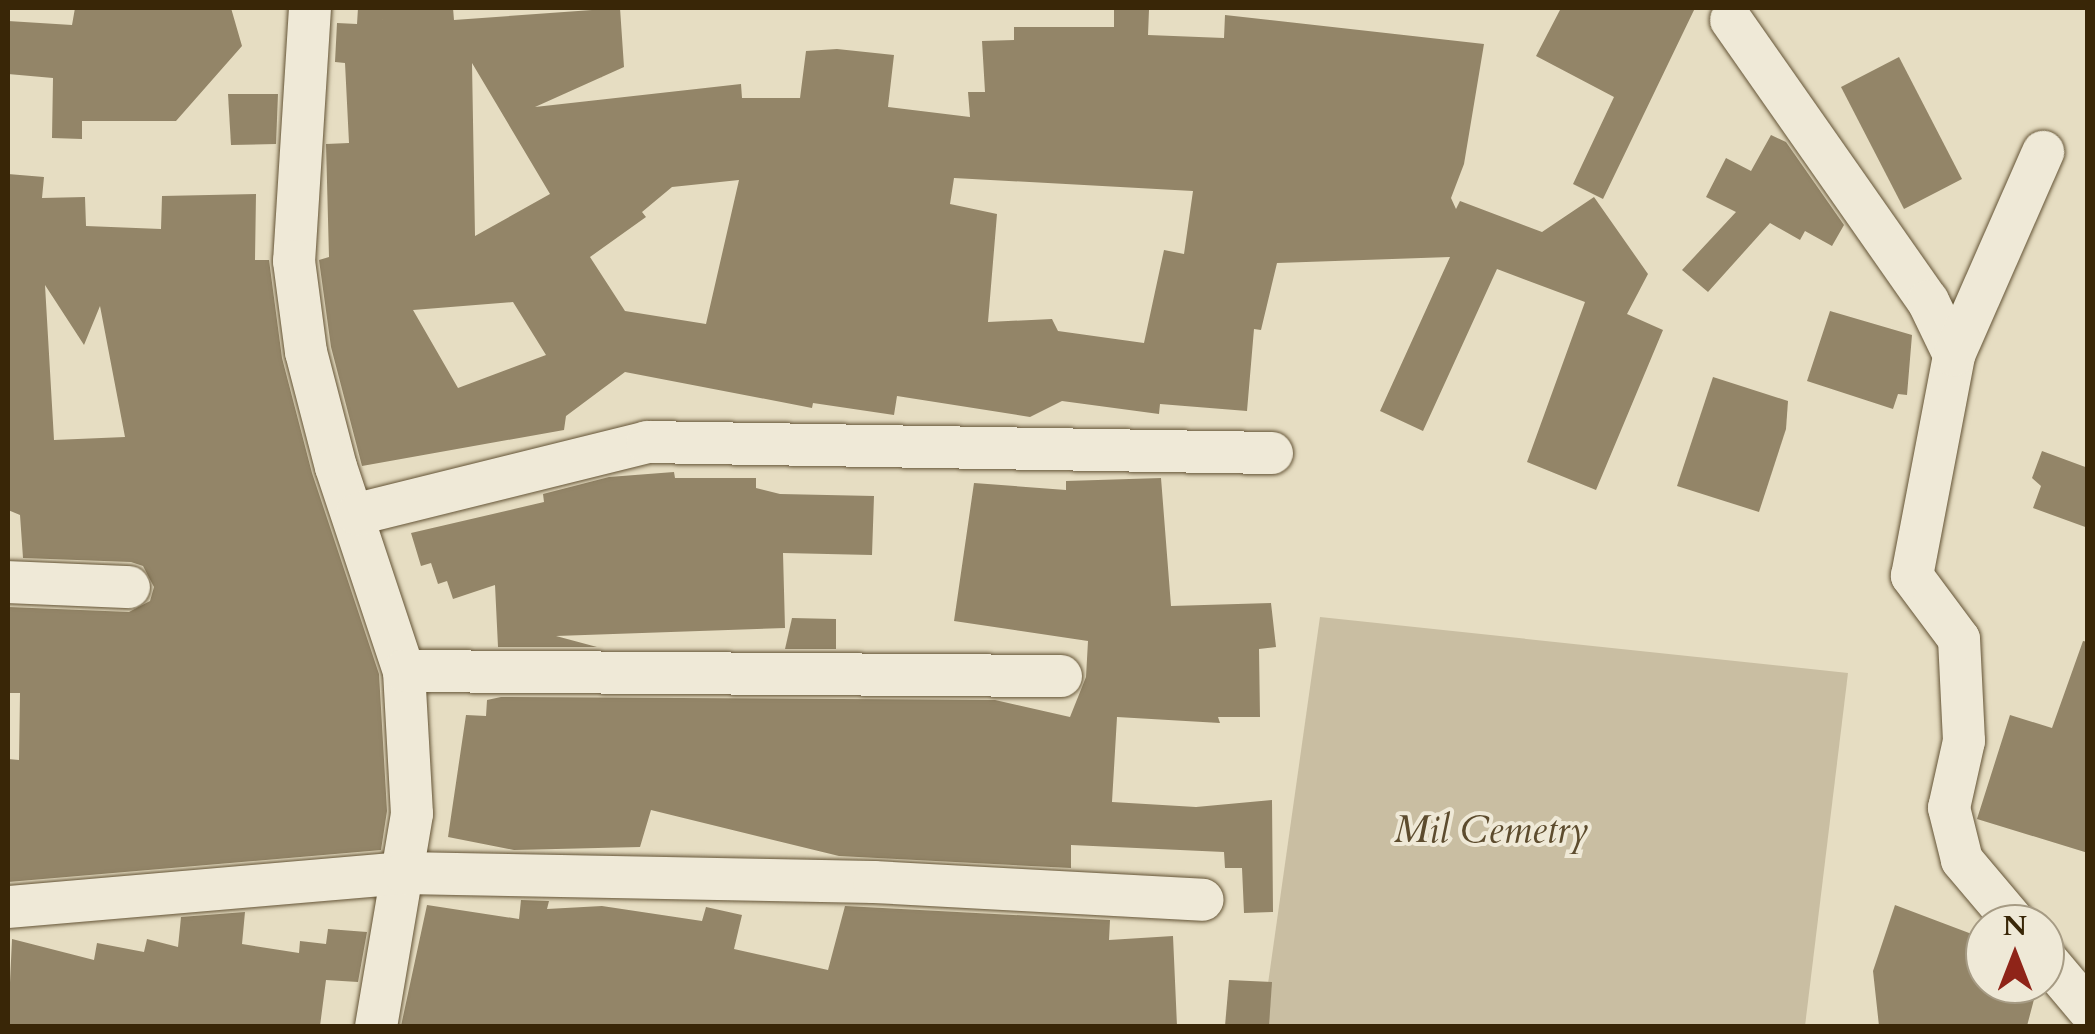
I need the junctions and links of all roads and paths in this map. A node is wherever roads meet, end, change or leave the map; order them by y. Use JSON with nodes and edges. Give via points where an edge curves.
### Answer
{"nodes":[{"id":1,"x":310,"y":8,"type":"edge"},
{"id":2,"x":1731,"y":20,"type":"dead end"},
{"id":3,"x":2043,"y":152,"type":"dead end"},
{"id":4,"x":1954,"y":355,"type":"junction"},
{"id":5,"x":1272,"y":453,"type":"dead end"},
{"id":6,"x":356,"y":514,"type":"junction"},
{"id":7,"x":8,"y":582,"type":"edge"},
{"id":8,"x":129,"y":587,"type":"dead end"},
{"id":9,"x":404,"y":671,"type":"junction"},
{"id":10,"x":1061,"y":676,"type":"dead end"},
{"id":11,"x":404,"y":873,"type":"junction"},
{"id":12,"x":1203,"y":900,"type":"dead end"},
{"id":13,"x":1999,"y":904,"type":"edge"},
{"id":14,"x":8,"y":907,"type":"edge"},
{"id":15,"x":2065,"y":982,"type":"edge"},
{"id":16,"x":2088,"y":1009,"type":"edge"},
{"id":17,"x":376,"y":1026,"type":"edge"}],
"edges":[{"from":1,"to":6,"type":"street","via":[[294,261],[306,352],[336,468]]},
{"from":2,"to":4,"type":"street","via":[[1928,301]]},
{"from":3,"to":4,"type":"street"},
{"from":4,"to":13,"type":"street","via":[[1912,576],[1958,639],[1964,741],[1948,808],[1962,860]]},
{"from":5,"to":6,"type":"street","via":[[646,442]]},
{"from":6,"to":9,"type":"street"},
{"from":7,"to":8,"type":"street"},
{"from":9,"to":10,"type":"street"},
{"from":9,"to":11,"type":"street","via":[[412,814]]},
{"from":11,"to":12,"type":"street","via":[[874,882]]},
{"from":11,"to":14,"type":"street"},
{"from":11,"to":17,"type":"street"},
{"from":15,"to":16,"type":"street"}]}
